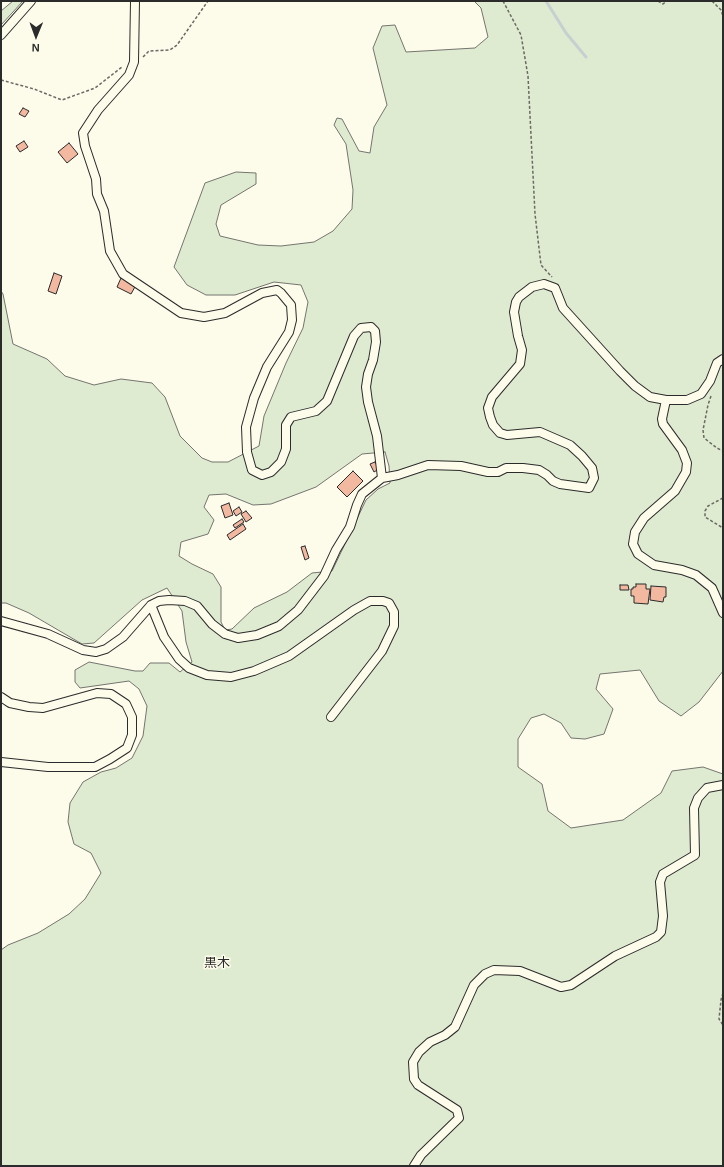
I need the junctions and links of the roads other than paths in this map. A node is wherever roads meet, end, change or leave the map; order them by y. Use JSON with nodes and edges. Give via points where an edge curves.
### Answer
{"nodes":[{"id":1,"x":31,"y":1,"type":"edge"},
{"id":2,"x":135,"y":1,"type":"edge"},
{"id":3,"x":1,"y":35,"type":"edge"},
{"id":4,"x":723,"y":359,"type":"edge"},
{"id":5,"x":666,"y":400,"type":"junction"},
{"id":6,"x":382,"y":478,"type":"junction"},
{"id":7,"x":151,"y":606,"type":"junction"},
{"id":8,"x":723,"y":613,"type":"edge"},
{"id":9,"x":1,"y":621,"type":"edge"},
{"id":10,"x":1,"y":697,"type":"edge"},
{"id":11,"x":331,"y":717,"type":"dead end"},
{"id":12,"x":1,"y":762,"type":"edge"},
{"id":13,"x":723,"y":785,"type":"edge"},
{"id":14,"x":414,"y":1166,"type":"edge"}],
"edges":[{"from":1,"to":3,"type":"street"},
{"from":2,"to":6,"type":"street","via":[[134,62],[128,75],[98,110],[83,133],[96,179],[97,194],[104,211],[110,251],[123,274],[181,313],[204,317],[225,313],[262,293],[276,290],[291,305],[292,320],[289,332],[267,367],[254,398],[246,427],[247,452],[252,470],[262,475],[271,472],[281,462],[286,449],[286,425],[291,417],[316,411],[327,402],[354,336],[361,328],[371,327],[375,331],[376,342],[366,387],[377,436]]},
{"from":4,"to":5,"type":"street","via":[[717,363],[710,381],[701,394],[687,400]]},
{"from":5,"to":6,"type":"street","via":[[650,397],[620,371],[563,308],[555,288],[544,284],[532,287],[516,302],[514,312],[522,350],[520,364],[492,397],[488,408],[492,425],[495,430],[507,435],[540,432],[570,445],[592,468],[594,478],[589,488],[560,484],[539,470],[523,468],[488,472],[461,466],[428,465]]},
{"from":5,"to":8,"type":"street","via":[[663,424],[682,450],[687,463],[686,472],[675,491],[644,518],[635,532],[633,544],[638,554],[654,566],[696,575],[712,588]]},
{"from":6,"to":7,"type":"street","via":[[362,494],[350,527],[324,576],[298,610],[279,626],[257,635],[238,638],[225,634],[212,624],[197,606],[185,601],[159,601]]},
{"from":7,"to":9,"type":"street","via":[[123,636],[106,649],[96,652],[83,650],[48,634]]},
{"from":7,"to":11,"type":"street","via":[[164,637],[178,659],[189,668],[207,675],[231,677],[254,671],[289,656],[370,601],[389,603],[394,612],[394,626],[382,651]]},
{"from":10,"to":12,"type":"street","via":[[10,703],[43,708],[97,693],[110,694],[126,704],[132,717],[132,735],[126,748],[95,767],[48,767]]},
{"from":13,"to":14,"type":"street","via":[[707,788],[698,798],[694,808],[695,855],[663,874],[660,882],[663,916],[661,932],[615,956],[571,985],[561,987],[520,971],[494,970],[485,974],[474,985],[455,1027],[418,1052],[413,1062],[414,1079],[418,1085],[457,1110],[459,1118],[421,1155]]}]}
